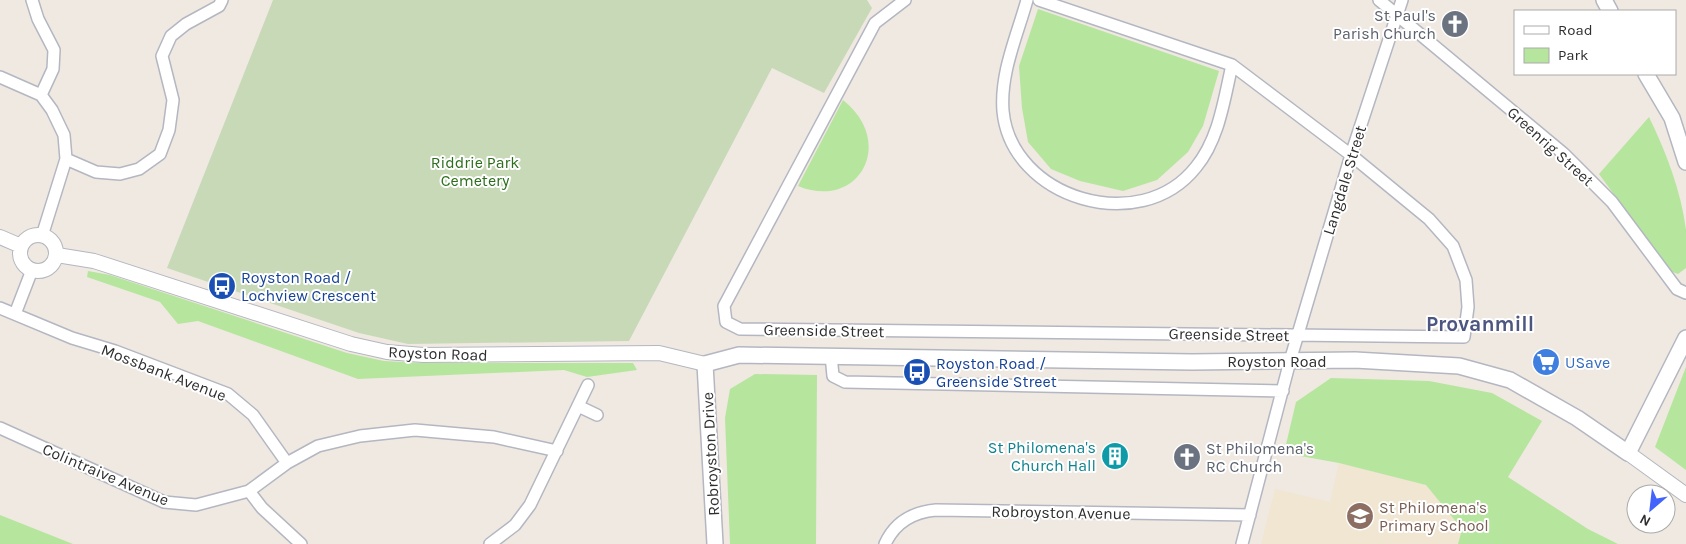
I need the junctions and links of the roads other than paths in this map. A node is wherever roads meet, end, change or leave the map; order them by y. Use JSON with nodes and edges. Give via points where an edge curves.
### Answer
{"nodes":[{"id":1,"x":32,"y":0,"type":"edge"},
{"id":2,"x":222,"y":0,"type":"edge"},
{"id":3,"x":905,"y":0,"type":"edge"},
{"id":4,"x":1027,"y":0,"type":"edge"},
{"id":5,"x":1039,"y":0,"type":"edge"},
{"id":6,"x":1378,"y":0,"type":"edge"},
{"id":7,"x":1402,"y":0,"type":"edge"},
{"id":8,"x":1397,"y":15,"type":"junction"},
{"id":9,"x":1232,"y":64,"type":"junction"},
{"id":10,"x":1647,"y":75,"type":"edge"},
{"id":11,"x":0,"y":77,"type":"edge"},
{"id":12,"x":41,"y":95,"type":"junction"},
{"id":13,"x":1351,"y":155,"type":"junction"},
{"id":14,"x":66,"y":159,"type":"junction"},
{"id":15,"x":1686,"y":162,"type":"edge"},
{"id":16,"x":42,"y":236,"type":"junction"},
{"id":17,"x":0,"y":237,"type":"edge"},
{"id":18,"x":21,"y":246,"type":"junction"},
{"id":19,"x":57,"y":255,"type":"junction"},
{"id":20,"x":32,"y":270,"type":"junction"},
{"id":21,"x":1686,"y":293,"type":"edge"},
{"id":22,"x":0,"y":308,"type":"edge"},
{"id":23,"x":15,"y":314,"type":"junction"},
{"id":24,"x":1299,"y":335,"type":"junction"},
{"id":25,"x":1686,"y":338,"type":"edge"},
{"id":26,"x":831,"y":355,"type":"junction"},
{"id":27,"x":1290,"y":361,"type":"junction"},
{"id":28,"x":704,"y":364,"type":"junction"},
{"id":29,"x":588,"y":385,"type":"dead end"},
{"id":30,"x":1283,"y":391,"type":"junction"},
{"id":31,"x":578,"y":406,"type":"junction"},
{"id":32,"x":597,"y":415,"type":"dead end"},
{"id":33,"x":0,"y":428,"type":"edge"},
{"id":34,"x":557,"y":451,"type":"junction"},
{"id":35,"x":1628,"y":453,"type":"junction"},
{"id":36,"x":287,"y":463,"type":"junction"},
{"id":37,"x":249,"y":491,"type":"junction"},
{"id":38,"x":1686,"y":495,"type":"edge"},
{"id":39,"x":1250,"y":515,"type":"junction"},
{"id":40,"x":301,"y":544,"type":"edge"},
{"id":41,"x":490,"y":544,"type":"edge"},
{"id":42,"x":715,"y":544,"type":"edge"},
{"id":43,"x":885,"y":544,"type":"edge"},
{"id":44,"x":1242,"y":544,"type":"edge"}],
"edges":[{"from":1,"to":12,"type":"street","via":[[54,50],[52,69]]},
{"from":2,"to":14,"type":"street","via":[[219,6],[171,36],[162,56],[172,100],[169,130],[160,154],[139,169],[120,174],[96,172]]},
{"from":3,"to":24,"type":"street","name":"Greenside Street","via":[[875,23],[724,306],[726,322],[740,329]]},
{"from":4,"to":9,"type":"street","via":[[1003,86],[1006,126],[1032,169],[1061,190],[1083,199],[1107,204],[1143,202],[1171,190],[1196,168],[1216,130]]},
{"from":5,"to":9,"type":"street"},
{"from":6,"to":8,"type":"street","name":"Greenrig Street"},
{"from":7,"to":8,"type":"street","name":"Langdale Street"},
{"from":8,"to":13,"type":"street","name":"Langdale Street"},
{"from":8,"to":21,"type":"street","name":"Greenrig Street","via":[[1564,154],[1612,202],[1677,289]]},
{"from":9,"to":13,"type":"street"},
{"from":10,"to":15,"type":"main road","via":[[1672,118]]},
{"from":11,"to":12,"type":"street"},
{"from":12,"to":14,"type":"street","via":[[64,135]]},
{"from":13,"to":24,"type":"street","name":"Langdale Street"},
{"from":13,"to":24,"type":"street","via":[[1430,219],[1453,246],[1466,280],[1468,307],[1464,336]]},
{"from":14,"to":16,"type":"street"},
{"from":16,"to":18,"type":"street","via":[[29,237]]},
{"from":16,"to":19,"type":"street","via":[[50,240]]},
{"from":17,"to":18,"type":"street"},
{"from":18,"to":20,"type":"street","via":[[21,259]]},
{"from":19,"to":20,"type":"street","via":[[46,270]]},
{"from":19,"to":28,"type":"street","name":"Royston Road","via":[[94,261],[351,344],[387,352],[423,355],[659,353]]},
{"from":20,"to":23,"type":"street"},
{"from":22,"to":23,"type":"street","name":"Mossbank Avenue"},
{"from":23,"to":36,"type":"street","name":"Mossbank Avenue","via":[[228,394],[254,416]]},
{"from":24,"to":27,"type":"street","name":"Langdale Street"},
{"from":25,"to":35,"type":"main road"},
{"from":26,"to":27,"type":"main road","name":"Royston Road"},
{"from":26,"to":28,"type":"main road","name":"Royston Road","via":[[739,355]]},
{"from":26,"to":30,"type":"street","name":"Royston Road","via":[[833,376],[845,382]]},
{"from":27,"to":30,"type":"street","name":"Langdale Street"},
{"from":27,"to":35,"type":"main road","name":"Royston Road","via":[[1355,360],[1459,366],[1510,380],[1577,418]]},
{"from":28,"to":42,"type":"main road","name":"Robroyston Drive"},
{"from":29,"to":31,"type":"street"},
{"from":30,"to":39,"type":"street","name":"Langdale Street"},
{"from":31,"to":32,"type":"street"},
{"from":31,"to":34,"type":"street"},
{"from":33,"to":37,"type":"street","name":"Colintraive Avenue","via":[[164,502],[196,505]]},
{"from":34,"to":36,"type":"street","name":"Colintraive Avenue","via":[[494,437],[415,430],[360,436],[318,446]]},
{"from":34,"to":41,"type":"street","via":[[516,525]]},
{"from":35,"to":38,"type":"street","name":"Royston Road"},
{"from":36,"to":37,"type":"street","name":"Colintraive Avenue"},
{"from":37,"to":40,"type":"street","via":[[262,508]]},
{"from":39,"to":43,"type":"street","name":"Robroyston Avenue","via":[[936,510],[908,517]]},
{"from":39,"to":44,"type":"street","name":"Langdale Street"}]}
